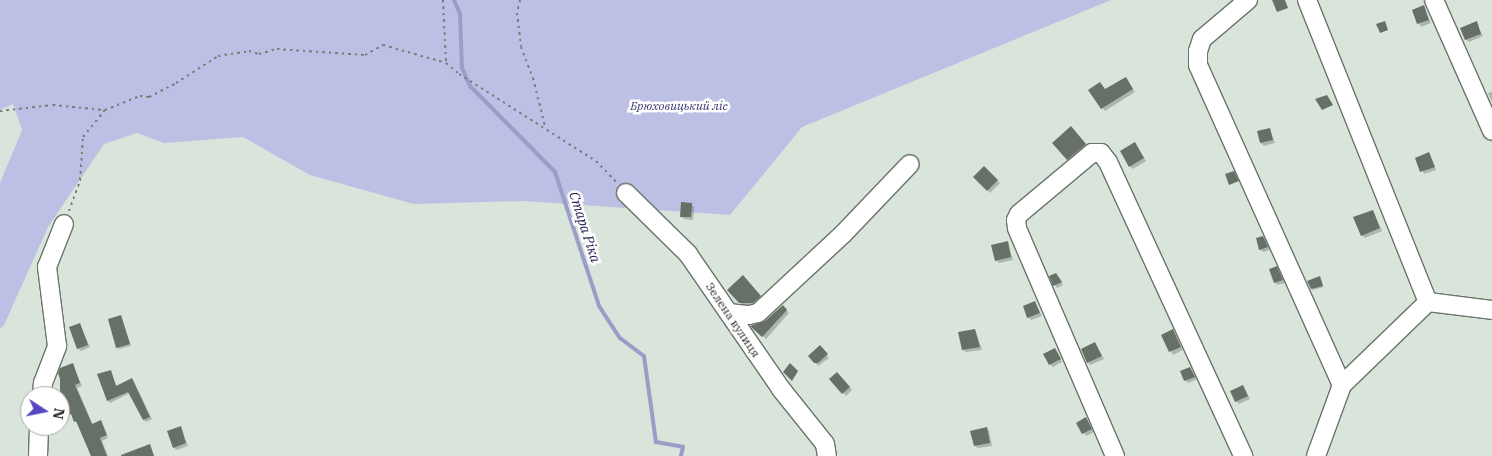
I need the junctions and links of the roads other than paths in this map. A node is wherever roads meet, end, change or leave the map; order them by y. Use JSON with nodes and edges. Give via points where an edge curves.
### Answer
{"nodes":[{"id":1,"x":1248,"y":0,"type":"edge"},
{"id":2,"x":1307,"y":0,"type":"edge"},
{"id":3,"x":1434,"y":0,"type":"edge"},
{"id":4,"x":1492,"y":131,"type":"edge"},
{"id":5,"x":910,"y":164,"type":"dead end"},
{"id":6,"x":626,"y":193,"type":"road end"},
{"id":7,"x":64,"y":224,"type":"road end"},
{"id":8,"x":1428,"y":302,"type":"junction"},
{"id":9,"x":1492,"y":310,"type":"edge"},
{"id":10,"x":729,"y":313,"type":"junction"},
{"id":11,"x":1342,"y":385,"type":"junction"},
{"id":12,"x":43,"y":386,"type":"edge"},
{"id":13,"x":39,"y":436,"type":"edge"},
{"id":14,"x":38,"y":456,"type":"edge"},
{"id":15,"x":827,"y":456,"type":"edge"},
{"id":16,"x":1115,"y":456,"type":"edge"},
{"id":17,"x":1243,"y":456,"type":"edge"},
{"id":18,"x":1316,"y":456,"type":"edge"}],
"edges":[{"from":1,"to":11,"type":"street","via":[[1202,39],[1198,65]]},
{"from":2,"to":8,"type":"street"},
{"from":3,"to":4,"type":"street"},
{"from":5,"to":10,"type":"street","via":[[844,233],[758,313]]},
{"from":6,"to":10,"type":"street","name":"Зелена вулиця","via":[[688,254]]},
{"from":7,"to":12,"type":"street","via":[[47,267],[57,346]]},
{"from":8,"to":9,"type":"street"},
{"from":8,"to":11,"type":"street"},
{"from":10,"to":15,"type":"street","name":"Зелена вулиця","via":[[781,389],[825,444]]},
{"from":11,"to":18,"type":"street"},
{"from":13,"to":14,"type":"street"},
{"from":16,"to":17,"type":"street","via":[[1016,220],[1019,214],[1092,153],[1101,153],[1108,162]]}]}
